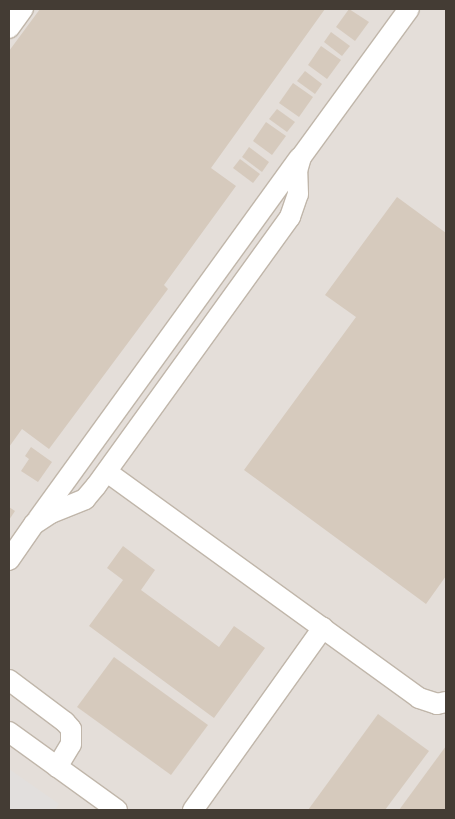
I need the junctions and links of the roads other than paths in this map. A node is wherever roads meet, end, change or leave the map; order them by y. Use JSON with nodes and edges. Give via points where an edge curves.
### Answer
{"nodes":[{"id":1,"x":22,"y":9,"type":"edge"},
{"id":2,"x":409,"y":9,"type":"edge"},
{"id":3,"x":9,"y":28,"type":"edge"},
{"id":4,"x":300,"y":157,"type":"junction"},
{"id":5,"x":107,"y":472,"type":"junction"},
{"id":6,"x":34,"y":524,"type":"junction"},
{"id":7,"x":9,"y":560,"type":"edge"},
{"id":8,"x":323,"y":628,"type":"junction"},
{"id":9,"x":9,"y":680,"type":"edge"},
{"id":10,"x":446,"y":702,"type":"edge"},
{"id":11,"x":9,"y":732,"type":"edge"},
{"id":12,"x":57,"y":767,"type":"junction"},
{"id":13,"x":117,"y":810,"type":"edge"},
{"id":14,"x":193,"y":810,"type":"edge"}],
"edges":[{"from":1,"to":3,"type":"lane"},
{"from":2,"to":4,"type":"lane"},
{"from":4,"to":5,"type":"lane","via":[[298,194],[290,217]]},
{"from":4,"to":6,"type":"lane"},
{"from":5,"to":6,"type":"lane","via":[[85,499],[50,513]]},
{"from":5,"to":8,"type":"lane"},
{"from":6,"to":7,"type":"lane"},
{"from":8,"to":10,"type":"lane","via":[[419,698],[437,704]]},
{"from":8,"to":14,"type":"lane"},
{"from":9,"to":12,"type":"lane","via":[[71,730],[72,744]]},
{"from":11,"to":12,"type":"lane"},
{"from":12,"to":13,"type":"lane"}]}
